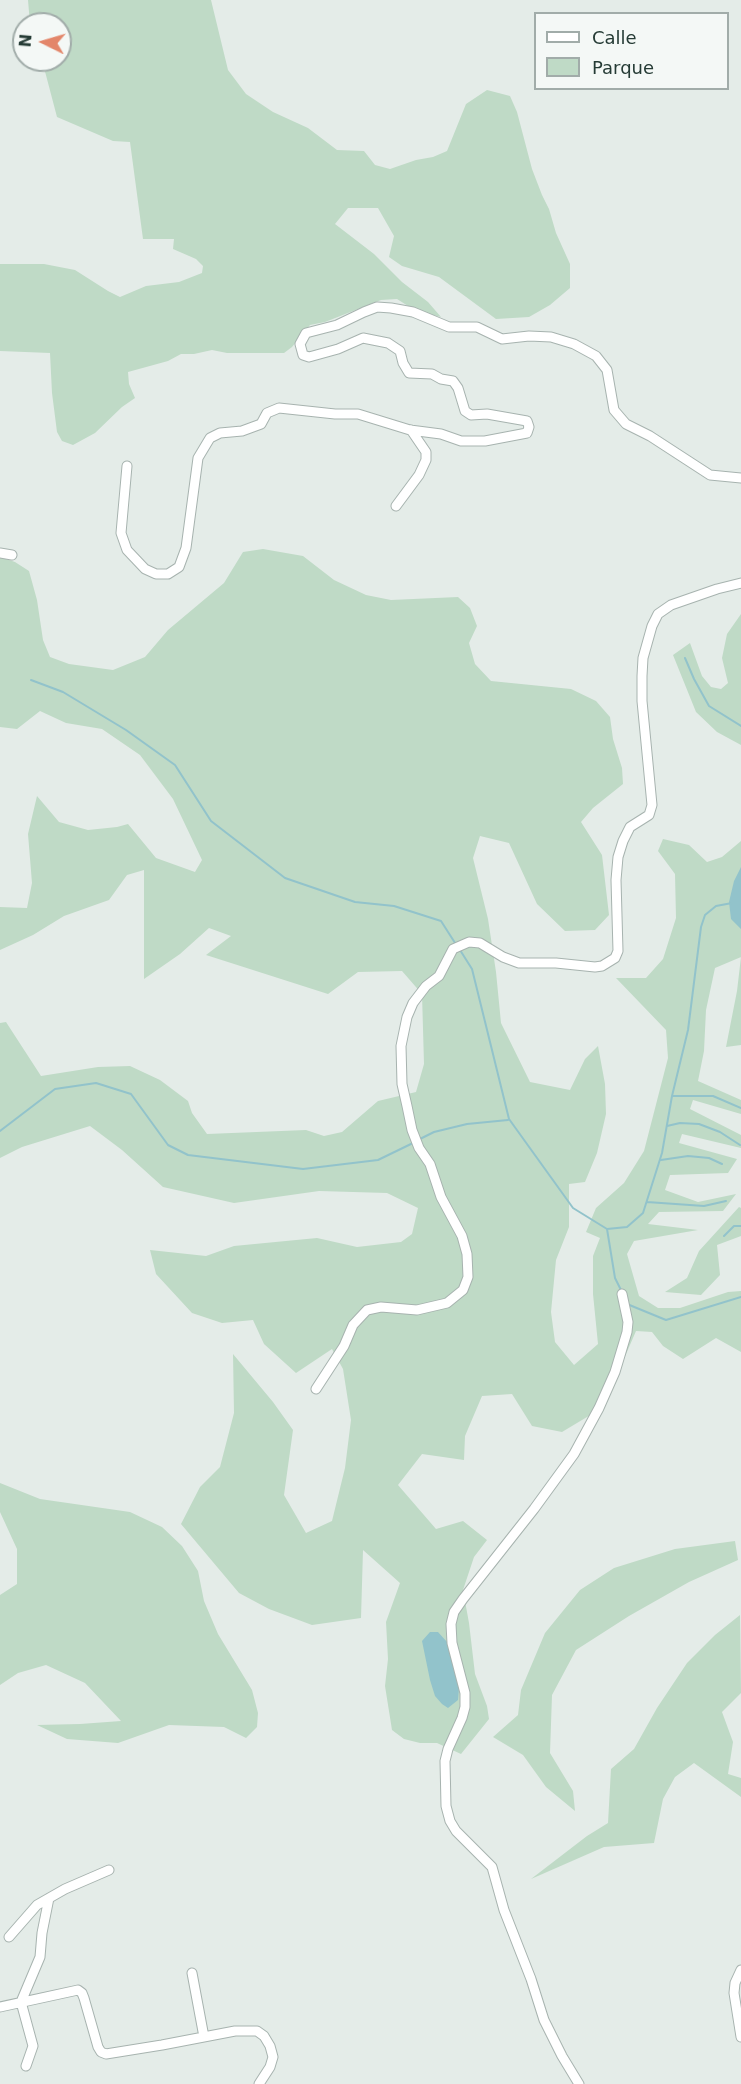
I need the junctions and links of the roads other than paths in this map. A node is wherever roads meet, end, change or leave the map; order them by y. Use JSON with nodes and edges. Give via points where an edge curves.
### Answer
{"nodes":[{"id":1,"x":411,"y":430,"type":"junction"},
{"id":2,"x":127,"y":466,"type":"dead end"},
{"id":3,"x":741,"y":478,"type":"edge"},
{"id":4,"x":396,"y":506,"type":"dead end"},
{"id":5,"x":0,"y":553,"type":"edge"},
{"id":6,"x":12,"y":555,"type":"dead end"},
{"id":7,"x":741,"y":583,"type":"edge"},
{"id":8,"x":622,"y":1294,"type":"dead end"},
{"id":9,"x":316,"y":1389,"type":"dead end"},
{"id":10,"x":109,"y":1870,"type":"dead end"},
{"id":11,"x":49,"y":1898,"type":"junction"},
{"id":12,"x":9,"y":1937,"type":"dead end"},
{"id":13,"x":741,"y":1970,"type":"edge"},
{"id":14,"x":192,"y":1973,"type":"dead end"},
{"id":15,"x":21,"y":2002,"type":"junction"},
{"id":16,"x":0,"y":2007,"type":"edge"},
{"id":17,"x":204,"y":2037,"type":"junction"},
{"id":18,"x":741,"y":2037,"type":"edge"},
{"id":19,"x":26,"y":2066,"type":"dead end"},
{"id":20,"x":259,"y":2084,"type":"edge"},
{"id":21,"x":579,"y":2084,"type":"edge"}],
"edges":[{"from":1,"to":2,"type":"street","via":[[358,414],[279,408],[267,413],[261,424],[210,438],[198,459],[186,548],[179,567],[168,574],[145,569],[127,550],[121,533]]},
{"from":1,"to":3,"type":"street","via":[[461,441],[507,438],[527,433],[529,428],[527,422],[471,415],[465,411],[453,381],[432,374],[409,373],[400,351],[388,343],[363,338],[309,357],[303,355],[300,344],[306,333],[338,325],[377,308],[391,308],[449,327],[477,327],[502,339],[551,337],[574,344],[596,356],[607,370],[614,410],[626,423],[710,475]]},
{"from":1,"to":4,"type":"street","via":[[426,452],[426,460]]},
{"from":5,"to":6,"type":"street"},
{"from":7,"to":9,"type":"street","via":[[671,605],[658,614],[652,626],[642,676],[652,805],[649,815],[630,826],[618,857],[615,958],[602,966],[589,967],[519,963],[480,943],[469,942],[453,949],[439,976],[413,1003],[401,1046],[402,1084],[419,1148],[462,1236],[468,1277],[463,1290],[447,1303],[417,1310],[367,1310],[353,1325]]},
{"from":8,"to":21,"type":"street","via":[[627,1332],[615,1372],[598,1408],[574,1454],[463,1599],[451,1624],[465,1707],[445,1761],[450,1821],[492,1867],[544,2019]]},
{"from":10,"to":11,"type":"street"},
{"from":11,"to":12,"type":"street","via":[[31,1911]]},
{"from":11,"to":15,"type":"street","via":[[40,1957]]},
{"from":13,"to":18,"type":"street","via":[[735,1993]]},
{"from":14,"to":17,"type":"street"},
{"from":15,"to":16,"type":"street"},
{"from":15,"to":17,"type":"street","via":[[78,1990],[84,1998],[98,2047],[106,2054]]},
{"from":15,"to":19,"type":"street","via":[[33,2046]]},
{"from":17,"to":20,"type":"street","via":[[247,2030],[264,2036],[273,2057]]}]}
